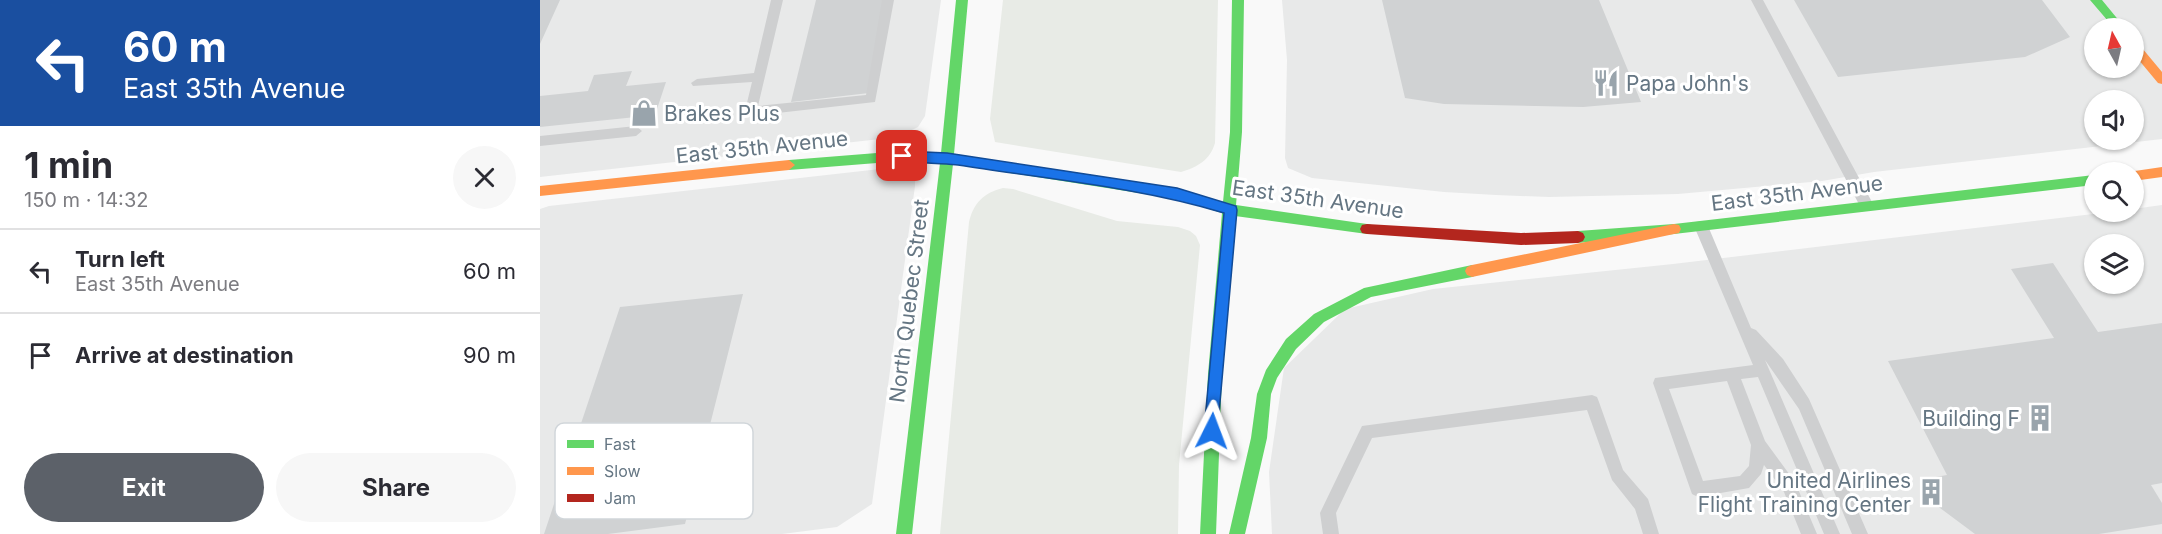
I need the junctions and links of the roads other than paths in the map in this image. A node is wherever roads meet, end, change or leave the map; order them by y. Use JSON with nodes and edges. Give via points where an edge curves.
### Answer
{"nodes":[{"id":1,"x":777,"y":0,"type":"edge"},
{"id":2,"x":888,"y":0,"type":"edge"},
{"id":3,"x":962,"y":0,"type":"edge"},
{"id":4,"x":1238,"y":0,"type":"edge"},
{"id":5,"x":1757,"y":0,"type":"edge"},
{"id":6,"x":2096,"y":0,"type":"edge"},
{"id":7,"x":2111,"y":18,"type":"edge"},
{"id":8,"x":2144,"y":58,"type":"edge"},
{"id":9,"x":759,"y":77,"type":"junction"},
{"id":10,"x":2162,"y":80,"type":"edge"},
{"id":11,"x":697,"y":83,"type":"dead end"},
{"id":12,"x":636,"y":131,"type":"dead end"},
{"id":13,"x":540,"y":141,"type":"edge"},
{"id":14,"x":947,"y":158,"type":"junction"},
{"id":15,"x":2162,"y":172,"type":"edge"},
{"id":16,"x":2144,"y":174,"type":"edge"},
{"id":17,"x":2084,"y":181,"type":"edge"},
{"id":18,"x":540,"y":190,"type":"edge"},
{"id":19,"x":1867,"y":206,"type":"junction"},
{"id":20,"x":1231,"y":210,"type":"junction"},
{"id":21,"x":1701,"y":226,"type":"junction"},
{"id":22,"x":1674,"y":229,"type":"junction"},
{"id":23,"x":1745,"y":327,"type":"junction"},
{"id":24,"x":1763,"y":370,"type":"junction"},
{"id":25,"x":1732,"y":374,"type":"junction"},
{"id":26,"x":1759,"y":445,"type":"junction"},
{"id":27,"x":904,"y":534,"type":"edge"},
{"id":28,"x":1208,"y":534,"type":"edge"},
{"id":29,"x":1237,"y":534,"type":"edge"},
{"id":30,"x":1331,"y":534,"type":"edge"},
{"id":31,"x":1651,"y":534,"type":"edge"},
{"id":32,"x":1809,"y":534,"type":"edge"},
{"id":33,"x":1832,"y":534,"type":"edge"},
{"id":34,"x":1860,"y":534,"type":"edge"}],
"edges":[{"from":1,"to":9,"type":"lane"},
{"from":2,"to":9,"type":"lane","via":[[871,99],[751,111]]},
{"from":3,"to":14,"type":"main road","name":"North Quebec Street"},
{"from":4,"to":20,"type":"main road","via":[[1238,103]]},
{"from":5,"to":19,"type":"lane"},
{"from":6,"to":7,"type":"main road"},
{"from":8,"to":10,"type":"main road"},
{"from":9,"to":11,"type":"lane"},
{"from":12,"to":13,"type":"lane"},
{"from":14,"to":18,"type":"main road","name":"East 35th Avenue","via":[[902,156],[815,162]]},
{"from":14,"to":20,"type":"main road","name":"East 35th Avenue","via":[[1177,194]]},
{"from":14,"to":27,"type":"main road","name":"North Quebec Street"},
{"from":15,"to":16,"type":"main road"},
{"from":17,"to":19,"type":"main road","name":"East 35th Avenue"},
{"from":19,"to":21,"type":"main road","name":"East 35th Avenue"},
{"from":20,"to":22,"type":"main road","name":"East 35th Avenue","via":[[1359,228],[1478,238],[1568,238]]},
{"from":20,"to":28,"type":"main road","via":[[1214,391]]},
{"from":21,"to":22,"type":"main road","name":"East 35th Avenue"},
{"from":21,"to":23,"type":"lane"},
{"from":22,"to":29,"type":"main road","via":[[1369,292],[1320,315],[1299,334],[1270,376]]},
{"from":23,"to":24,"type":"lane"},
{"from":23,"to":34,"type":"lane","via":[[1778,364],[1804,404]]},
{"from":24,"to":25,"type":"lane"},
{"from":24,"to":33,"type":"lane"},
{"from":25,"to":26,"type":"lane"},
{"from":25,"to":26,"type":"lane","via":[[1660,383],[1698,489],[1744,483],[1756,468]]},
{"from":26,"to":32,"type":"lane","via":[[1790,487]]},
{"from":30,"to":31,"type":"lane","via":[[1328,513],[1367,431],[1592,402],[1617,475],[1642,505]]}]}
